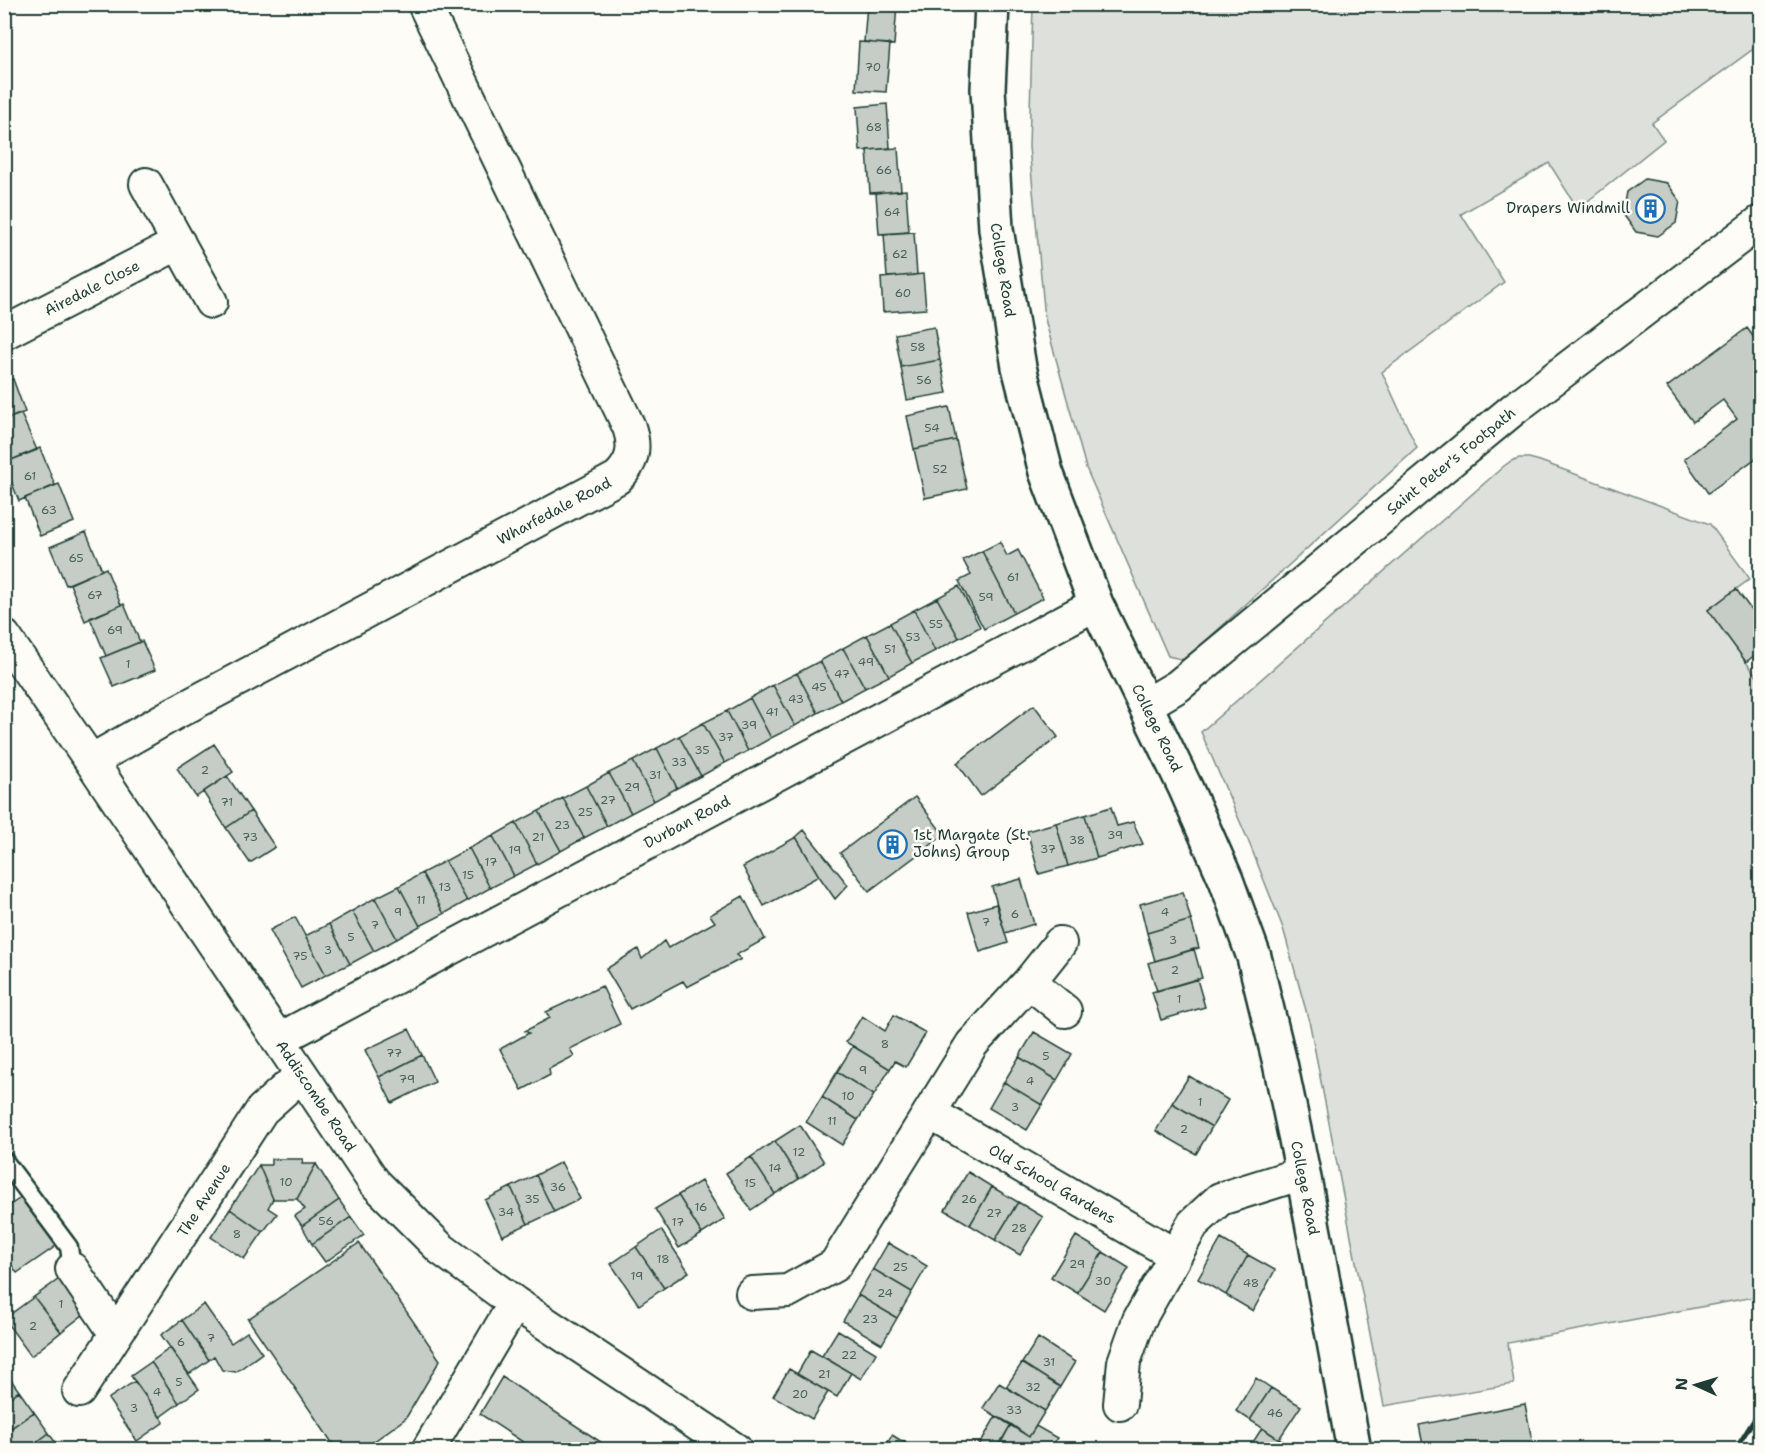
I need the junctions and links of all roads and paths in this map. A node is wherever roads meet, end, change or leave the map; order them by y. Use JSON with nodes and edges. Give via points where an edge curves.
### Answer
{"nodes":[{"id":1,"x":993,"y":4,"type":"edge"},
{"id":2,"x":427,"y":5,"type":"edge"},
{"id":3,"x":146,"y":184,"type":"dead end"},
{"id":4,"x":1761,"y":222,"type":"edge"},
{"id":5,"x":179,"y":243,"type":"junction"},
{"id":6,"x":211,"y":302,"type":"dead end"},
{"id":7,"x":4,"y":333,"type":"edge"},
{"id":8,"x":1096,"y":604,"type":"junction"},
{"id":9,"x":4,"y":636,"type":"edge"},
{"id":10,"x":1146,"y":705,"type":"junction"},
{"id":11,"x":91,"y":761,"type":"junction"},
{"id":12,"x":1060,"y":943,"type":"dead end"},
{"id":13,"x":1029,"y":982,"type":"junction"},
{"id":14,"x":1065,"y":1011,"type":"dead end"},
{"id":15,"x":278,"y":1040,"type":"junction"},
{"id":16,"x":301,"y":1075,"type":"junction"},
{"id":17,"x":930,"y":1113,"type":"junction"},
{"id":18,"x":4,"y":1160,"type":"edge"},
{"id":19,"x":1303,"y":1173,"type":"junction"},
{"id":20,"x":1175,"y":1255,"type":"junction"},
{"id":21,"x":72,"y":1269,"type":"joint"},
{"id":22,"x":752,"y":1293,"type":"dead end"},
{"id":23,"x":515,"y":1303,"type":"junction"},
{"id":24,"x":116,"y":1334,"type":"junction"},
{"id":25,"x":79,"y":1391,"type":"dead end"},
{"id":26,"x":1120,"y":1404,"type":"dead end"},
{"id":27,"x":428,"y":1449,"type":"edge"},
{"id":28,"x":736,"y":1449,"type":"edge"},
{"id":29,"x":1354,"y":1449,"type":"edge"}],
"edges":[{"from":1,"to":8,"type":"main road","name":"College Road","via":[[988,89],[996,229],[1019,367],[1046,472]]},
{"from":2,"to":11,"type":"street","name":"Wharfedale Road","via":[[629,427],[631,459],[617,478]]},
{"from":3,"to":5,"type":"street"},
{"from":4,"to":10,"type":"street","name":"Saint Peter's Footpath","via":[[1515,408],[1178,686]]},
{"from":5,"to":6,"type":"street"},
{"from":5,"to":7,"type":"street","name":"Airedale Close"},
{"from":8,"to":10,"type":"main road","name":"College Road"},
{"from":8,"to":15,"type":"street","name":"Durban Road"},
{"from":9,"to":11,"type":"street","name":"Addiscombe Road"},
{"from":10,"to":19,"type":"main road","name":"College Road","via":[[1226,880],[1254,957]]},
{"from":11,"to":15,"type":"street","name":"Addiscombe Road"},
{"from":12,"to":13,"type":"street"},
{"from":13,"to":14,"type":"street"},
{"from":13,"to":17,"type":"street","via":[[972,1044]]},
{"from":15,"to":16,"type":"street","name":"Addiscombe Road"},
{"from":16,"to":23,"type":"street","name":"Addiscombe Road","via":[[374,1182],[441,1249]]},
{"from":16,"to":24,"type":"street","name":"The Avenue","via":[[262,1110]]},
{"from":17,"to":20,"type":"street","name":"Old School Gardens"},
{"from":17,"to":22,"type":"street","via":[[835,1265],[788,1291]]},
{"from":18,"to":21,"type":"lane","via":[[69,1247]]},
{"from":19,"to":20,"type":"street","via":[[1220,1199],[1193,1224]]},
{"from":19,"to":29,"type":"main road","name":"College Road"},
{"from":20,"to":26,"type":"street","via":[[1139,1320],[1124,1362]]},
{"from":21,"to":24,"type":"street"},
{"from":23,"to":27,"type":"street"},
{"from":23,"to":28,"type":"street","name":"Addiscombe Road"},
{"from":24,"to":25,"type":"street","name":"The Avenue"}]}
